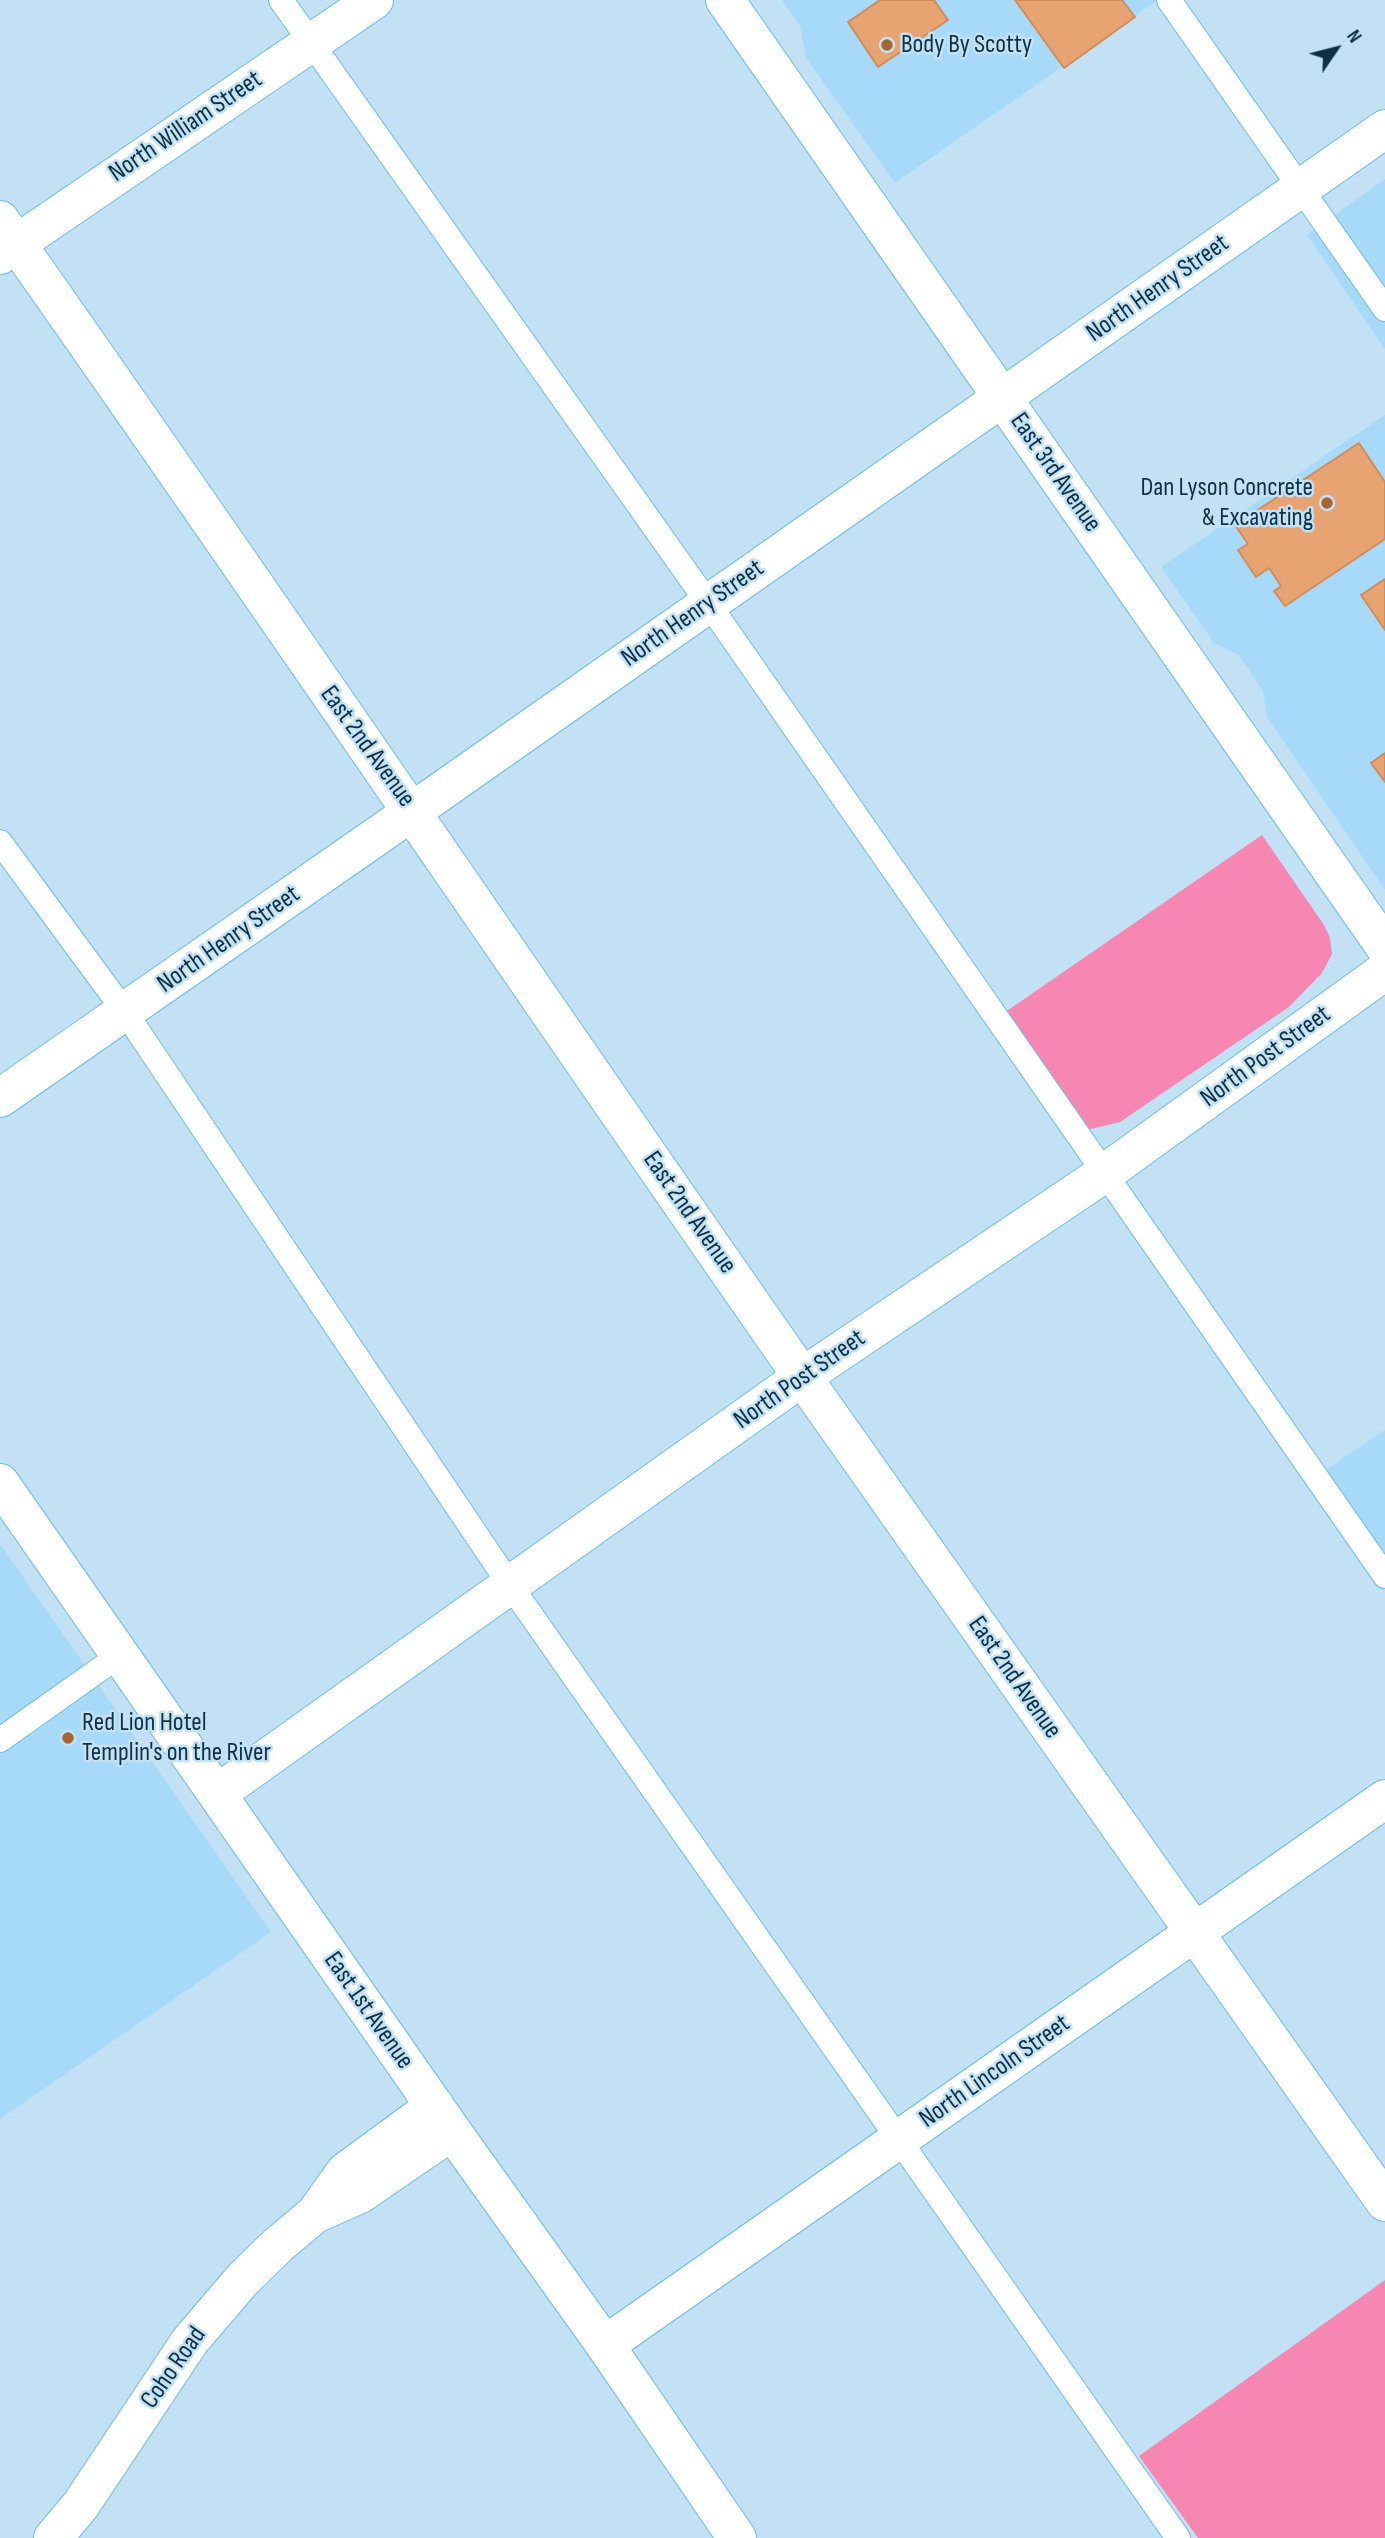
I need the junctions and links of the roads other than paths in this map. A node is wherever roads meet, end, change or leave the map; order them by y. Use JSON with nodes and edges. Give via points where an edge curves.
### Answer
{"nodes":[{"id":1,"x":281,"y":0,"type":"edge"},
{"id":2,"x":374,"y":0,"type":"edge"},
{"id":3,"x":725,"y":0,"type":"edge"},
{"id":4,"x":1169,"y":0,"type":"edge"},
{"id":5,"x":311,"y":42,"type":"junction"},
{"id":6,"x":1385,"y":129,"type":"edge"},
{"id":7,"x":1302,"y":188,"type":"junction"},
{"id":8,"x":5,"y":240,"type":"edge"},
{"id":9,"x":1385,"y":309,"type":"edge"},
{"id":10,"x":1003,"y":398,"type":"junction"},
{"id":11,"x":708,"y":603,"type":"junction"},
{"id":12,"x":413,"y":811,"type":"junction"},
{"id":13,"x":0,"y":842,"type":"edge"},
{"id":14,"x":1385,"y":947,"type":"edge"},
{"id":15,"x":1385,"y":971,"type":"edge"},
{"id":16,"x":125,"y":1012,"type":"junction"},
{"id":17,"x":0,"y":1098,"type":"edge"},
{"id":18,"x":1105,"y":1173,"type":"junction"},
{"id":19,"x":802,"y":1377,"type":"junction"},
{"id":20,"x":0,"y":1483,"type":"edge"},
{"id":21,"x":1385,"y":1576,"type":"edge"},
{"id":22,"x":510,"y":1585,"type":"junction"},
{"id":23,"x":120,"y":1655,"type":"junction"},
{"id":24,"x":0,"y":1740,"type":"edge"},
{"id":25,"x":218,"y":1793,"type":"junction"},
{"id":26,"x":1385,"y":1799,"type":"edge"},
{"id":27,"x":1194,"y":1933,"type":"junction"},
{"id":28,"x":443,"y":2119,"type":"junction"},
{"id":29,"x":899,"y":2140,"type":"junction"},
{"id":30,"x":1385,"y":2202,"type":"edge"},
{"id":31,"x":606,"y":2345,"type":"junction"},
{"id":32,"x":53,"y":2538,"type":"edge"},
{"id":33,"x":737,"y":2538,"type":"edge"},
{"id":34,"x":1178,"y":2538,"type":"edge"}],
"edges":[{"from":1,"to":5,"type":"lane"},
{"from":2,"to":5,"type":"street","name":"North William Street"},
{"from":3,"to":10,"type":"street","name":"East 3rd Avenue"},
{"from":4,"to":7,"type":"lane"},
{"from":5,"to":8,"type":"street","name":"North William Street"},
{"from":5,"to":11,"type":"lane"},
{"from":6,"to":7,"type":"street","name":"North Henry Street"},
{"from":7,"to":9,"type":"lane"},
{"from":7,"to":10,"type":"street","name":"North Henry Street"},
{"from":8,"to":12,"type":"street","name":"East 2nd Avenue"},
{"from":10,"to":11,"type":"street","name":"North Henry Street"},
{"from":10,"to":14,"type":"street","name":"East 3rd Avenue"},
{"from":11,"to":12,"type":"street","name":"North Henry Street"},
{"from":11,"to":18,"type":"lane"},
{"from":12,"to":16,"type":"street","name":"North Henry Street"},
{"from":12,"to":19,"type":"street","name":"East 2nd Avenue"},
{"from":13,"to":16,"type":"lane"},
{"from":15,"to":18,"type":"street","name":"North Post Street"},
{"from":16,"to":17,"type":"street","name":"North Henry Street"},
{"from":16,"to":22,"type":"lane"},
{"from":18,"to":19,"type":"street","name":"North Post Street"},
{"from":18,"to":21,"type":"lane"},
{"from":19,"to":22,"type":"street","name":"North Post Street"},
{"from":19,"to":27,"type":"street","name":"East 2nd Avenue"},
{"from":20,"to":23,"type":"street","name":"East 1st Avenue"},
{"from":22,"to":25,"type":"street","name":"North Post Street"},
{"from":22,"to":29,"type":"lane"},
{"from":23,"to":24,"type":"lane"},
{"from":23,"to":25,"type":"street","name":"East 1st Avenue"},
{"from":25,"to":28,"type":"street","name":"East 1st Avenue"},
{"from":26,"to":27,"type":"street","name":"North Lincoln Street"},
{"from":27,"to":29,"type":"street","name":"North Lincoln Street"},
{"from":27,"to":30,"type":"street","name":"East 2nd Avenue"},
{"from":28,"to":31,"type":"street","name":"East 1st Avenue"},
{"from":28,"to":32,"type":"street","name":"Coho Road","via":[[345,2172],[315,2214],[243,2279],[190,2341],[80,2506]]},
{"from":29,"to":31,"type":"street","name":"North Lincoln Street"},
{"from":29,"to":34,"type":"lane"},
{"from":31,"to":33,"type":"street","name":"East 1st Avenue"}]}
